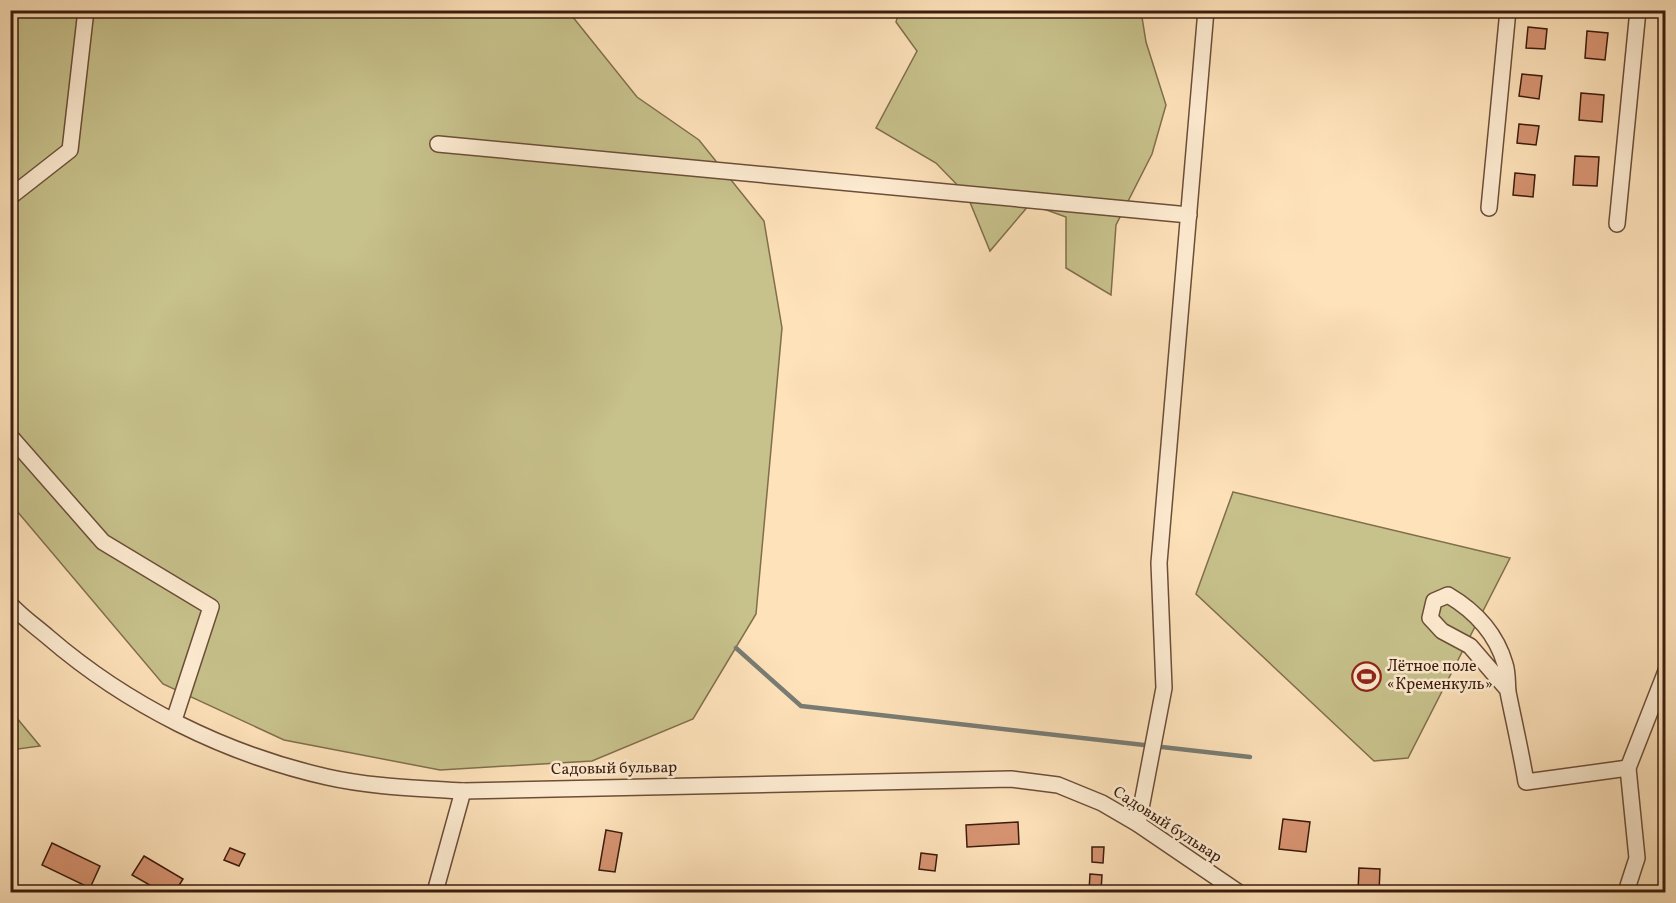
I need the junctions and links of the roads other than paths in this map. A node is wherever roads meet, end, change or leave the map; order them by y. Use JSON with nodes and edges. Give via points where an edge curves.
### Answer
{"nodes":[{"id":1,"x":86,"y":10,"type":"edge"},
{"id":2,"x":1206,"y":10,"type":"edge"},
{"id":3,"x":1508,"y":10,"type":"edge"},
{"id":4,"x":1638,"y":10,"type":"edge"},
{"id":5,"x":438,"y":144,"type":"dead end"},
{"id":6,"x":10,"y":197,"type":"edge"},
{"id":7,"x":1489,"y":208,"type":"dead end"},
{"id":8,"x":1189,"y":215,"type":"junction"},
{"id":9,"x":1617,"y":224,"type":"dead end"},
{"id":10,"x":10,"y":436,"type":"edge"},
{"id":11,"x":10,"y":604,"type":"edge"},
{"id":12,"x":1665,"y":671,"type":"edge"},
{"id":13,"x":1508,"y":690,"type":"junction"},
{"id":14,"x":174,"y":720,"type":"junction"},
{"id":15,"x":1628,"y":768,"type":"junction"},
{"id":16,"x":463,"y":790,"type":"junction"},
{"id":17,"x":1138,"y":824,"type":"junction"},
{"id":18,"x":435,"y":892,"type":"edge"},
{"id":19,"x":1238,"y":892,"type":"edge"},
{"id":20,"x":1626,"y":892,"type":"edge"}],
"edges":[{"from":1,"to":6,"type":"street","via":[[70,150]]},
{"from":2,"to":8,"type":"street"},
{"from":3,"to":7,"type":"street"},
{"from":4,"to":9,"type":"street"},
{"from":5,"to":8,"type":"street"},
{"from":8,"to":17,"type":"street","via":[[1159,563],[1164,688]]},
{"from":10,"to":14,"type":"street","via":[[103,542],[211,607]]},
{"from":11,"to":14,"type":"street","name":"Садовый бульвар","via":[[81,666]]},
{"from":12,"to":15,"type":"street"},
{"from":13,"to":13,"type":"street","via":[[1470,646],[1442,631],[1430,618],[1434,601],[1448,595],[1469,608],[1490,632],[1506,665]]},
{"from":13,"to":15,"type":"street","via":[[1526,782]]},
{"from":14,"to":16,"type":"street","name":"Садовый бульвар","via":[[251,755],[328,777],[394,787]]},
{"from":15,"to":20,"type":"street","via":[[1637,858]]},
{"from":16,"to":17,"type":"street","name":"Садовый бульвар","via":[[1011,779],[1058,785],[1102,803]]},
{"from":16,"to":18,"type":"street"},
{"from":17,"to":19,"type":"street","name":"Садовый бульвар"}]}
